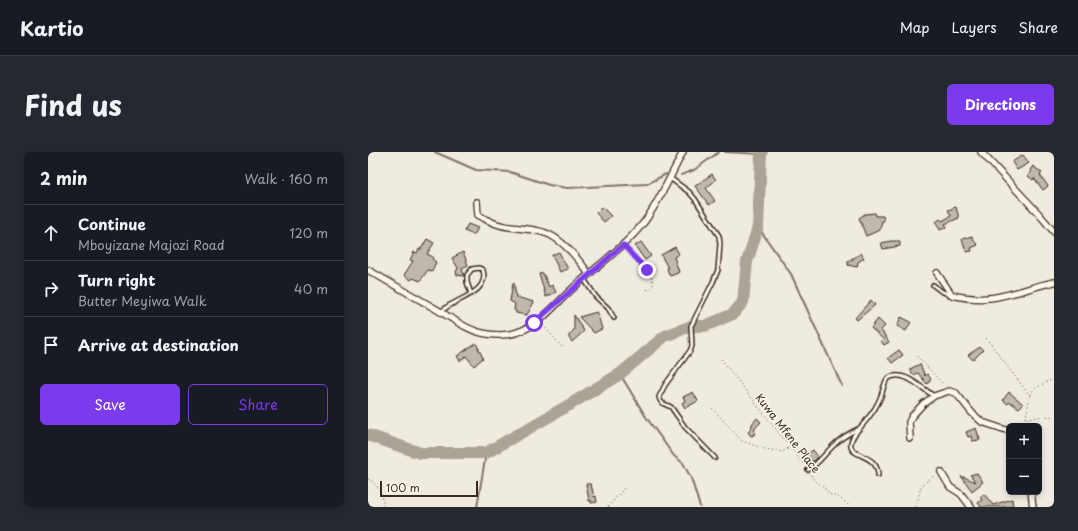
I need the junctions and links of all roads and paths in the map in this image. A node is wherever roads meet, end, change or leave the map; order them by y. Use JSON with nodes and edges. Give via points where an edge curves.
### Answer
{"nodes":[{"id":1,"x":683,"y":152,"type":"edge"},
{"id":2,"x":981,"y":152,"type":"edge"},
{"id":3,"x":670,"y":178,"type":"junction"},
{"id":4,"x":477,"y":202,"type":"dead end"},
{"id":5,"x":1054,"y":232,"type":"edge"},
{"id":6,"x":623,"y":245,"type":"junction"},
{"id":7,"x":368,"y":270,"type":"edge"},
{"id":8,"x":937,"y":273,"type":"dead end"},
{"id":9,"x":589,"y":274,"type":"junction"},
{"id":10,"x":584,"y":279,"type":"junction"},
{"id":11,"x":1054,"y":282,"type":"edge"},
{"id":12,"x":933,"y":285,"type":"dead end"},
{"id":13,"x":646,"y":290,"type":"dead end"},
{"id":14,"x":471,"y":294,"type":"junction"},
{"id":15,"x":952,"y":295,"type":"junction"},
{"id":16,"x":441,"y":312,"type":"junction"},
{"id":17,"x":614,"y":318,"type":"dead end"},
{"id":18,"x":538,"y":320,"type":"junction"},
{"id":19,"x":986,"y":338,"type":"dead end"},
{"id":20,"x":563,"y":348,"type":"dead end"},
{"id":21,"x":914,"y":353,"type":"dead end"},
{"id":22,"x":721,"y":359,"type":"dead end"},
{"id":23,"x":1054,"y":378,"type":"edge"},
{"id":24,"x":949,"y":391,"type":"junction"},
{"id":25,"x":934,"y":396,"type":"junction"},
{"id":26,"x":1030,"y":396,"type":"junction"},
{"id":27,"x":712,"y":408,"type":"dead end"},
{"id":28,"x":1026,"y":418,"type":"junction"},
{"id":29,"x":1054,"y":420,"type":"edge"},
{"id":30,"x":1025,"y":423,"type":"edge"},
{"id":31,"x":860,"y":428,"type":"junction"},
{"id":32,"x":1006,"y":430,"type":"edge"},
{"id":33,"x":910,"y":438,"type":"dead end"},
{"id":34,"x":790,"y":448,"type":"junction"},
{"id":35,"x":714,"y":458,"type":"dead end"},
{"id":36,"x":808,"y":470,"type":"junction"},
{"id":37,"x":941,"y":472,"type":"joint"},
{"id":38,"x":878,"y":475,"type":"dead end"},
{"id":39,"x":368,"y":479,"type":"edge"},
{"id":40,"x":626,"y":486,"type":"dead end"},
{"id":41,"x":1031,"y":495,"type":"edge"},
{"id":42,"x":383,"y":507,"type":"edge"},
{"id":43,"x":608,"y":507,"type":"edge"},
{"id":44,"x":851,"y":507,"type":"edge"},
{"id":45,"x":916,"y":507,"type":"edge"},
{"id":46,"x":971,"y":507,"type":"edge"},
{"id":47,"x":1033,"y":507,"type":"edge"}],
"edges":[{"from":1,"to":3,"type":"street"},
{"from":2,"to":5,"type":"street"},
{"from":3,"to":6,"type":"street","via":[[650,214]]},
{"from":3,"to":35,"type":"lane","via":[[695,199],[719,236],[720,251],[714,282],[691,326],[690,351],[659,397],[671,407],[685,427]]},
{"from":4,"to":9,"type":"street","via":[[478,215],[490,222],[540,231],[552,236]]},
{"from":6,"to":9,"type":"street"},
{"from":6,"to":13,"type":"path","via":[[653,280],[653,286]]},
{"from":7,"to":16,"type":"street"},
{"from":8,"to":15,"type":"street"},
{"from":9,"to":10,"type":"street"},
{"from":10,"to":17,"type":"lane","via":[[596,298],[608,308]]},
{"from":10,"to":18,"type":"street"},
{"from":11,"to":15,"type":"street","via":[[1003,297],[968,299]]},
{"from":12,"to":15,"type":"lane"},
{"from":14,"to":14,"type":"lane","via":[[483,282],[484,274],[479,268],[472,269],[467,275]]},
{"from":14,"to":16,"type":"lane"},
{"from":16,"to":18,"type":"street","via":[[477,332],[492,335],[523,330]]},
{"from":18,"to":20,"type":"path"},
{"from":19,"to":26,"type":"path"},
{"from":21,"to":24,"type":"path"},
{"from":22,"to":34,"type":"path","name":"Kuwa Mfene Place"},
{"from":23,"to":26,"type":"path","via":[[1034,389]]},
{"from":24,"to":25,"type":"street"},
{"from":24,"to":32,"type":"street","via":[[956,393],[982,422]]},
{"from":25,"to":31,"type":"lane","via":[[907,377],[891,376],[885,383],[881,397],[871,414]]},
{"from":25,"to":33,"type":"street","via":[[912,416],[909,422]]},
{"from":26,"to":28,"type":"path"},
{"from":27,"to":34,"type":"path","via":[[742,441],[782,452]]},
{"from":28,"to":29,"type":"path","via":[[1051,416]]},
{"from":28,"to":30,"type":"path"},
{"from":31,"to":36,"type":"lane","via":[[839,440]]},
{"from":31,"to":38,"type":"lane","via":[[851,446],[853,451],[875,464]]},
{"from":34,"to":36,"type":"path","name":"Kuwa Mfene Place"},
{"from":36,"to":44,"type":"path","name":"Kuwa Mfene Place","via":[[817,484]]},
{"from":37,"to":45,"type":"path","via":[[921,486]]},
{"from":37,"to":46,"type":"street","via":[[950,487],[962,494]]},
{"from":39,"to":42,"type":"path","via":[[374,483],[383,498]]},
{"from":40,"to":43,"type":"path"},
{"from":41,"to":47,"type":"street"}]}
